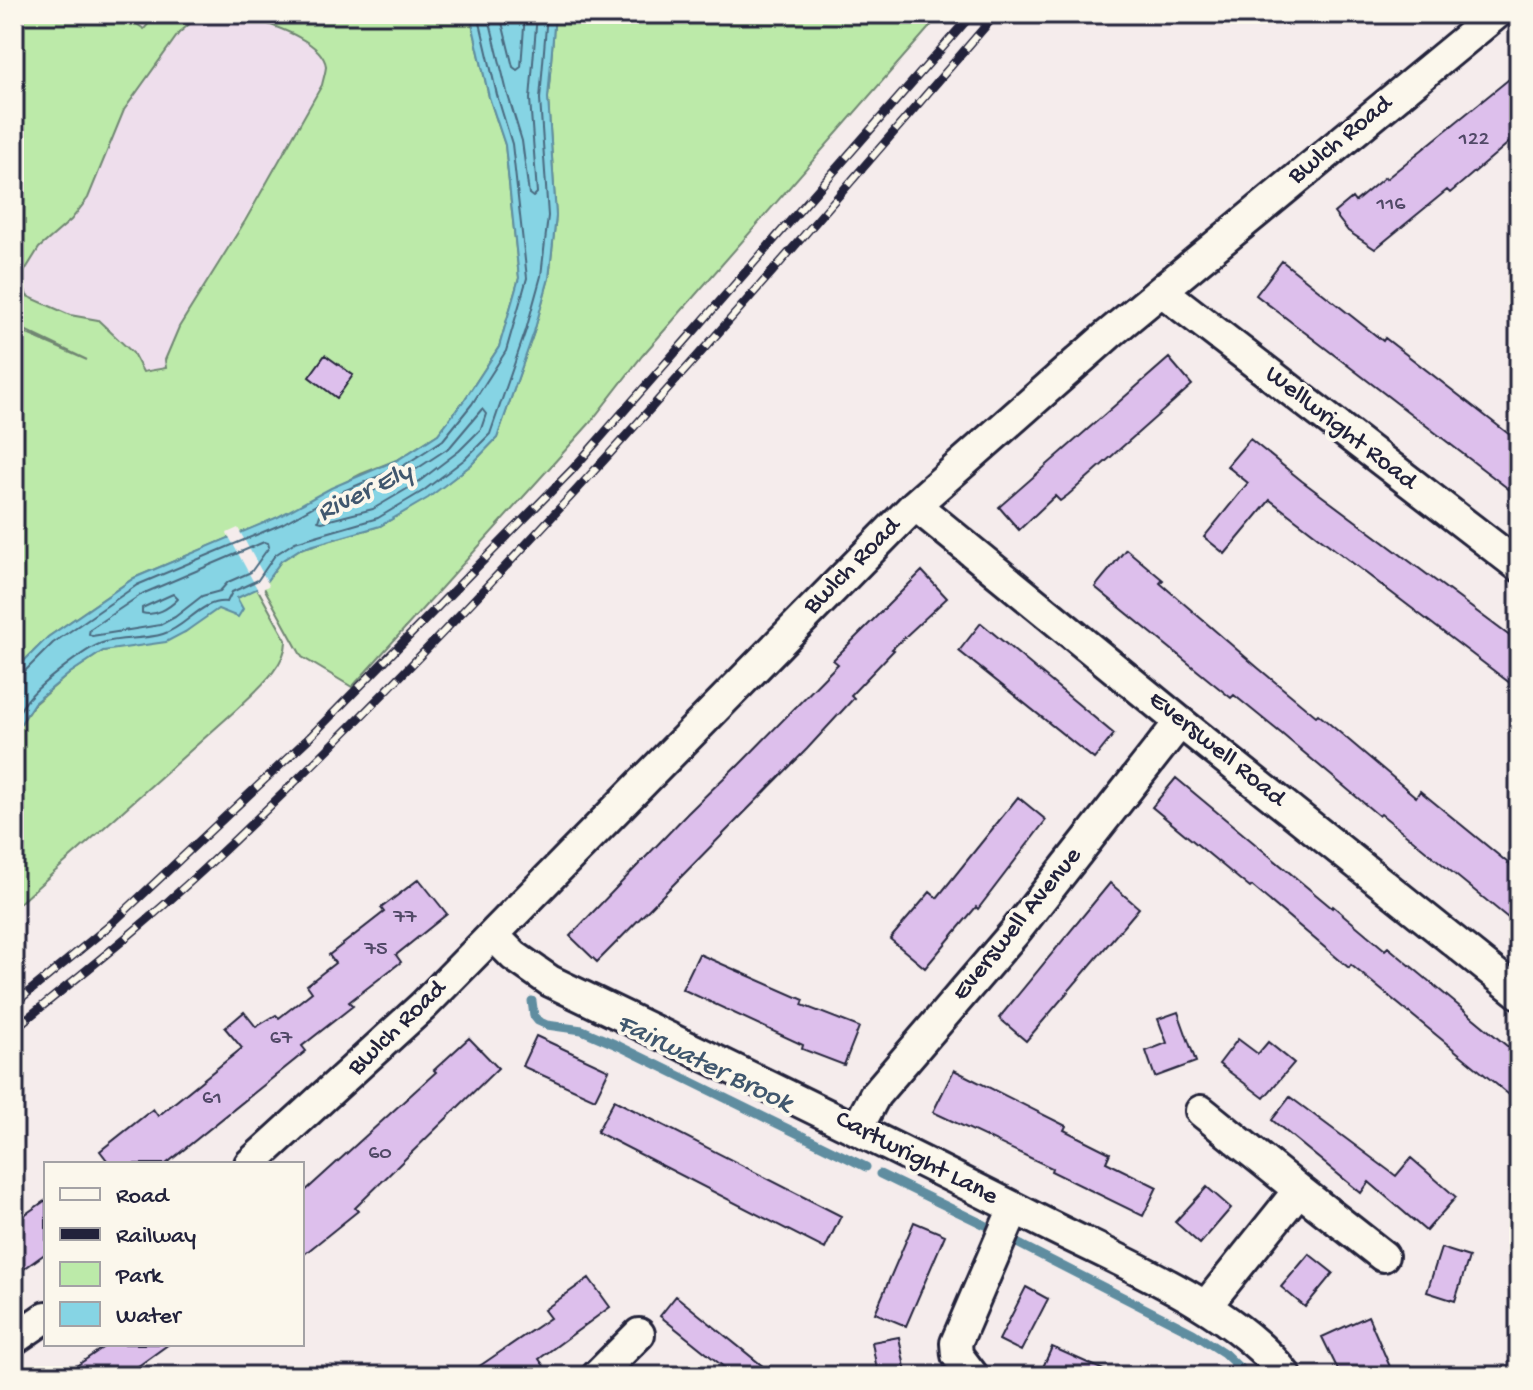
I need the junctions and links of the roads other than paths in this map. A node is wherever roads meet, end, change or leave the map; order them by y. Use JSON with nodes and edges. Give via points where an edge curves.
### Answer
{"nodes":[{"id":1,"x":1496,"y":14,"type":"edge"},
{"id":2,"x":1162,"y":291,"type":"junction"},
{"id":3,"x":915,"y":505,"type":"junction"},
{"id":4,"x":1519,"y":566,"type":"edge"},
{"id":5,"x":1180,"y":722,"type":"junction"},
{"id":6,"x":493,"y":935,"type":"junction"},
{"id":7,"x":1519,"y":993,"type":"edge"},
{"id":8,"x":1201,"y":1111,"type":"dead end"},
{"id":9,"x":857,"y":1129,"type":"junction"},
{"id":10,"x":252,"y":1162,"type":"edge"},
{"id":11,"x":1299,"y":1190,"type":"junction"},
{"id":12,"x":1014,"y":1208,"type":"junction"},
{"id":13,"x":1383,"y":1256,"type":"dead end"},
{"id":14,"x":1206,"y":1306,"type":"junction"},
{"id":15,"x":44,"y":1318,"type":"edge"},
{"id":16,"x":639,"y":1334,"type":"dead end"},
{"id":17,"x":14,"y":1339,"type":"edge"},
{"id":18,"x":597,"y":1376,"type":"edge"},
{"id":19,"x":973,"y":1376,"type":"edge"},
{"id":20,"x":1286,"y":1376,"type":"edge"}],
"edges":[{"from":1,"to":2,"type":"street","name":"Bwlch Road"},
{"from":2,"to":3,"type":"street","name":"Bwlch Road"},
{"from":2,"to":4,"type":"street","name":"Wellwright Road"},
{"from":3,"to":5,"type":"street","name":"Everswell Road"},
{"from":3,"to":6,"type":"street","name":"Bwlch Road"},
{"from":5,"to":7,"type":"street","name":"Everswell Road"},
{"from":5,"to":9,"type":"street","name":"Everswell Avenue","via":[[1015,932],[875,1095]]},
{"from":6,"to":9,"type":"street","name":"Cartwright Lane","via":[[550,981]]},
{"from":6,"to":10,"type":"street","name":"Bwlch Road"},
{"from":8,"to":11,"type":"street"},
{"from":9,"to":12,"type":"street","name":"Cartwright Lane"},
{"from":11,"to":13,"type":"street"},
{"from":11,"to":14,"type":"street"},
{"from":12,"to":14,"type":"street","name":"Cartwright Lane"},
{"from":12,"to":19,"type":"street","via":[[956,1343],[957,1355]]},
{"from":14,"to":20,"type":"street","name":"Cartwright Lane","via":[[1265,1352]]},
{"from":15,"to":17,"type":"street"},
{"from":16,"to":18,"type":"street"}]}
